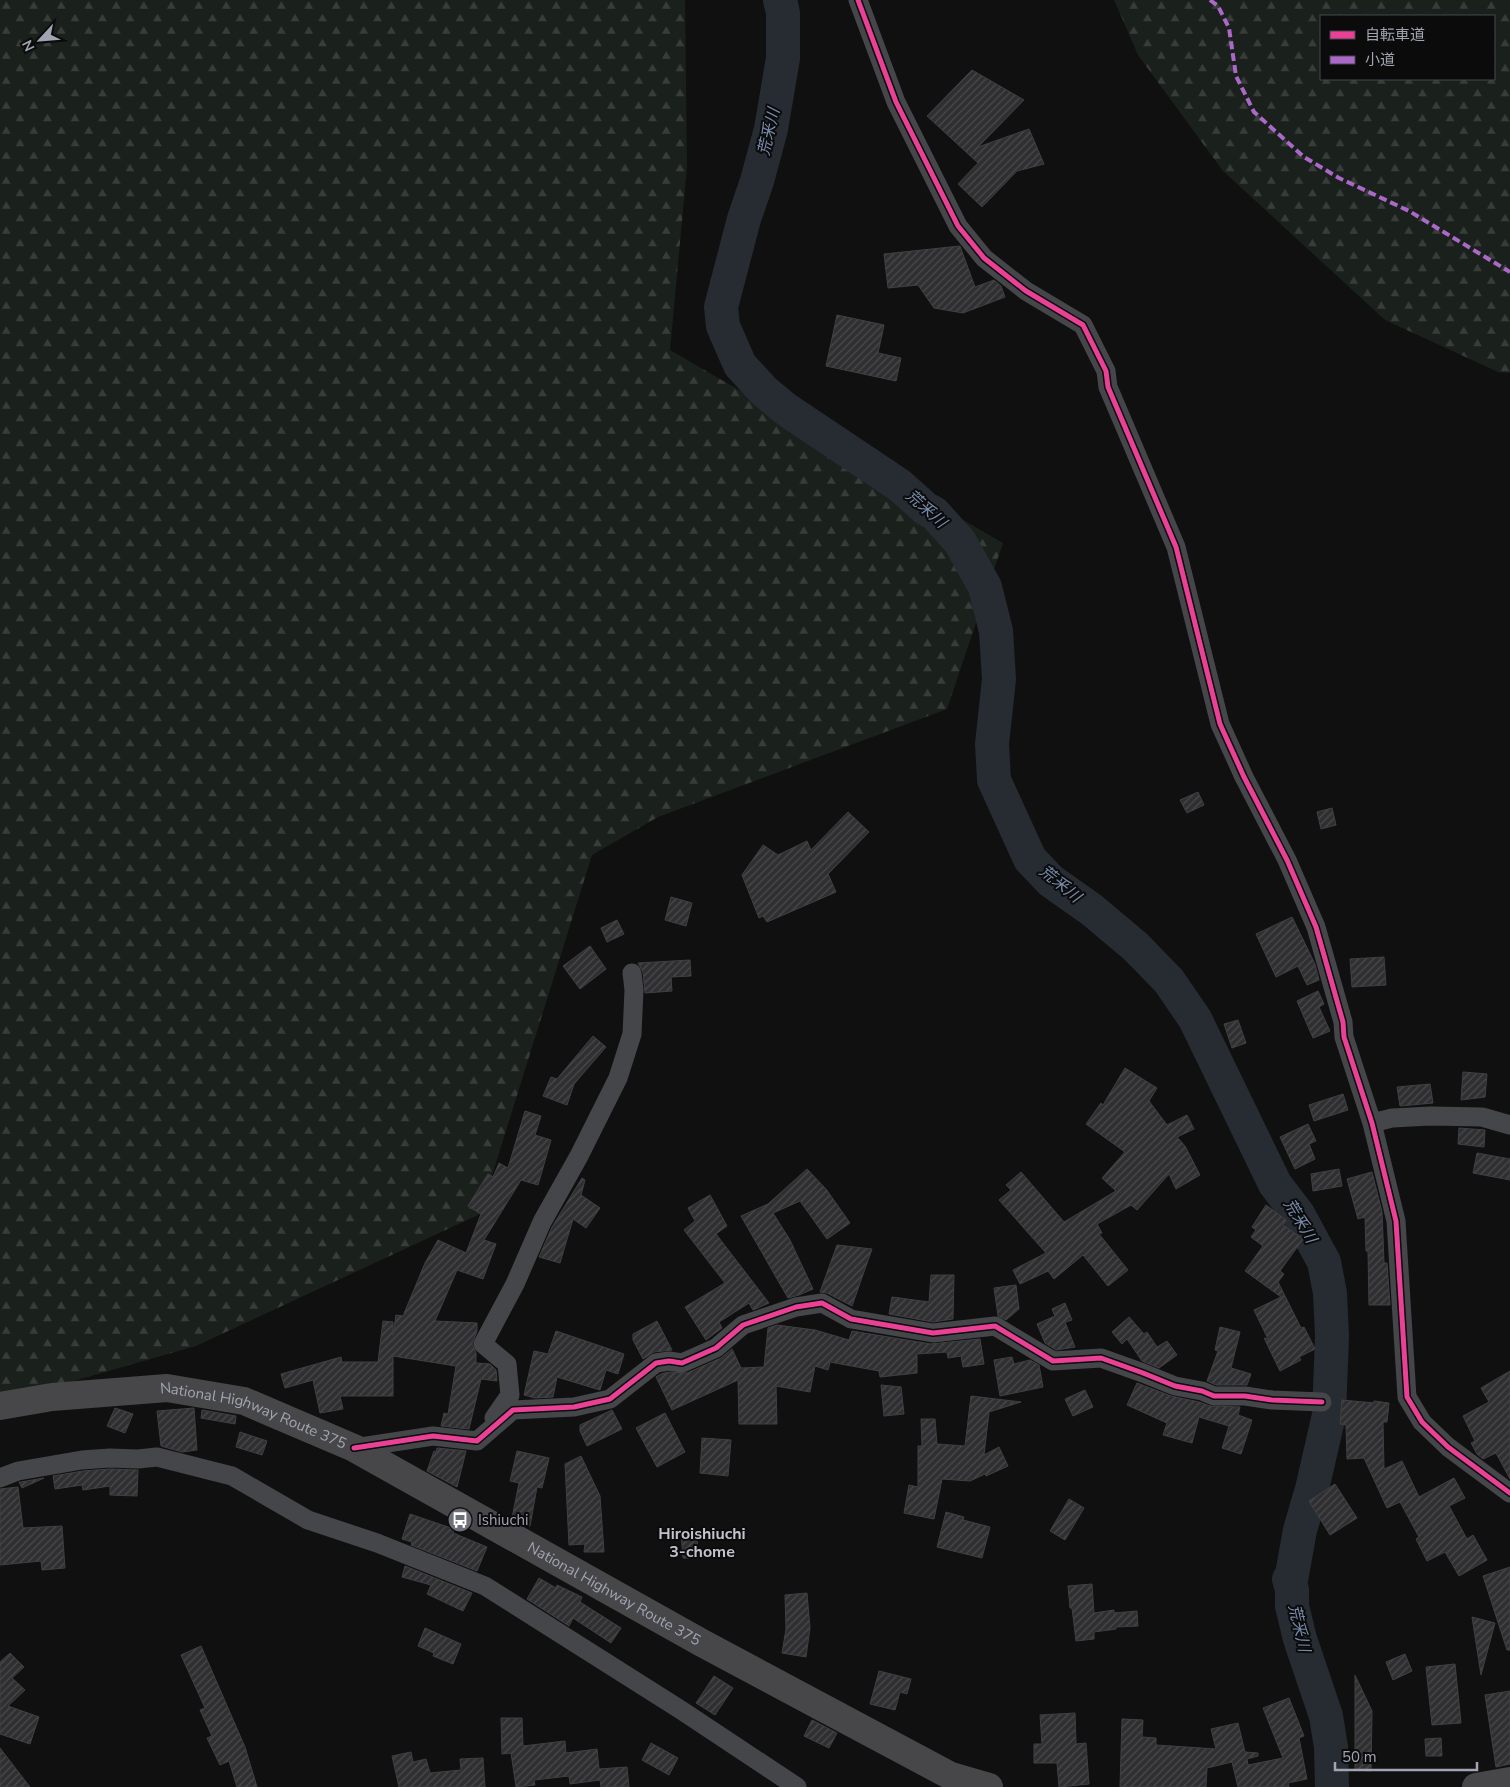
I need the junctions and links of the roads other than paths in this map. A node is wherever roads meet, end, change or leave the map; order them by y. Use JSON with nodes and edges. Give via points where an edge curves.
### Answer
{"nodes":[{"id":1,"x":858,"y":0,"type":"edge"},
{"id":2,"x":632,"y":973,"type":"dead end"},
{"id":3,"x":1372,"y":1123,"type":"junction"},
{"id":4,"x":1510,"y":1125,"type":"edge"},
{"id":5,"x":1322,"y":1402,"type":"dead end"},
{"id":6,"x":0,"y":1406,"type":"edge"},
{"id":7,"x":477,"y":1441,"type":"junction"},
{"id":8,"x":354,"y":1448,"type":"junction"},
{"id":9,"x":0,"y":1478,"type":"edge"},
{"id":10,"x":1510,"y":1493,"type":"edge"},
{"id":11,"x":1510,"y":1782,"type":"edge"},
{"id":12,"x":797,"y":1787,"type":"edge"},
{"id":13,"x":989,"y":1787,"type":"edge"},
{"id":14,"x":1476,"y":1787,"type":"edge"}],
"edges":[{"from":1,"to":3,"type":"street","via":[[896,102],[958,226],[984,258],[1018,286],[1083,324],[1106,371],[1108,387],[1176,547],[1220,724],[1316,927],[1343,1022],[1344,1038]]},
{"from":2,"to":7,"type":"street","via":[[632,1034],[618,1078],[542,1222],[515,1284],[483,1344],[507,1364],[510,1395]]},
{"from":3,"to":4,"type":"street","via":[[1392,1118],[1431,1116],[1482,1117]]},
{"from":3,"to":10,"type":"street","via":[[1396,1221],[1407,1397],[1422,1422],[1448,1447]]},
{"from":5,"to":7,"type":"street","via":[[1214,1396],[1175,1386],[1101,1358],[1053,1361],[995,1326],[933,1333],[851,1319],[822,1303],[796,1307],[742,1325],[716,1348],[682,1363],[656,1363],[610,1399],[574,1407],[513,1410]]},
{"from":6,"to":8,"type":"highway","name":"National Highway Route 375","via":[[52,1397],[167,1388],[244,1401]]},
{"from":7,"to":8,"type":"street","via":[[434,1436]]},
{"from":8,"to":13,"type":"highway","name":"National Highway Route 375","via":[[745,1666],[951,1776]]},
{"from":9,"to":12,"type":"street","via":[[18,1471],[82,1460],[157,1457],[232,1476],[308,1520],[377,1543],[484,1586]]},
{"from":11,"to":14,"type":"highway"}]}
